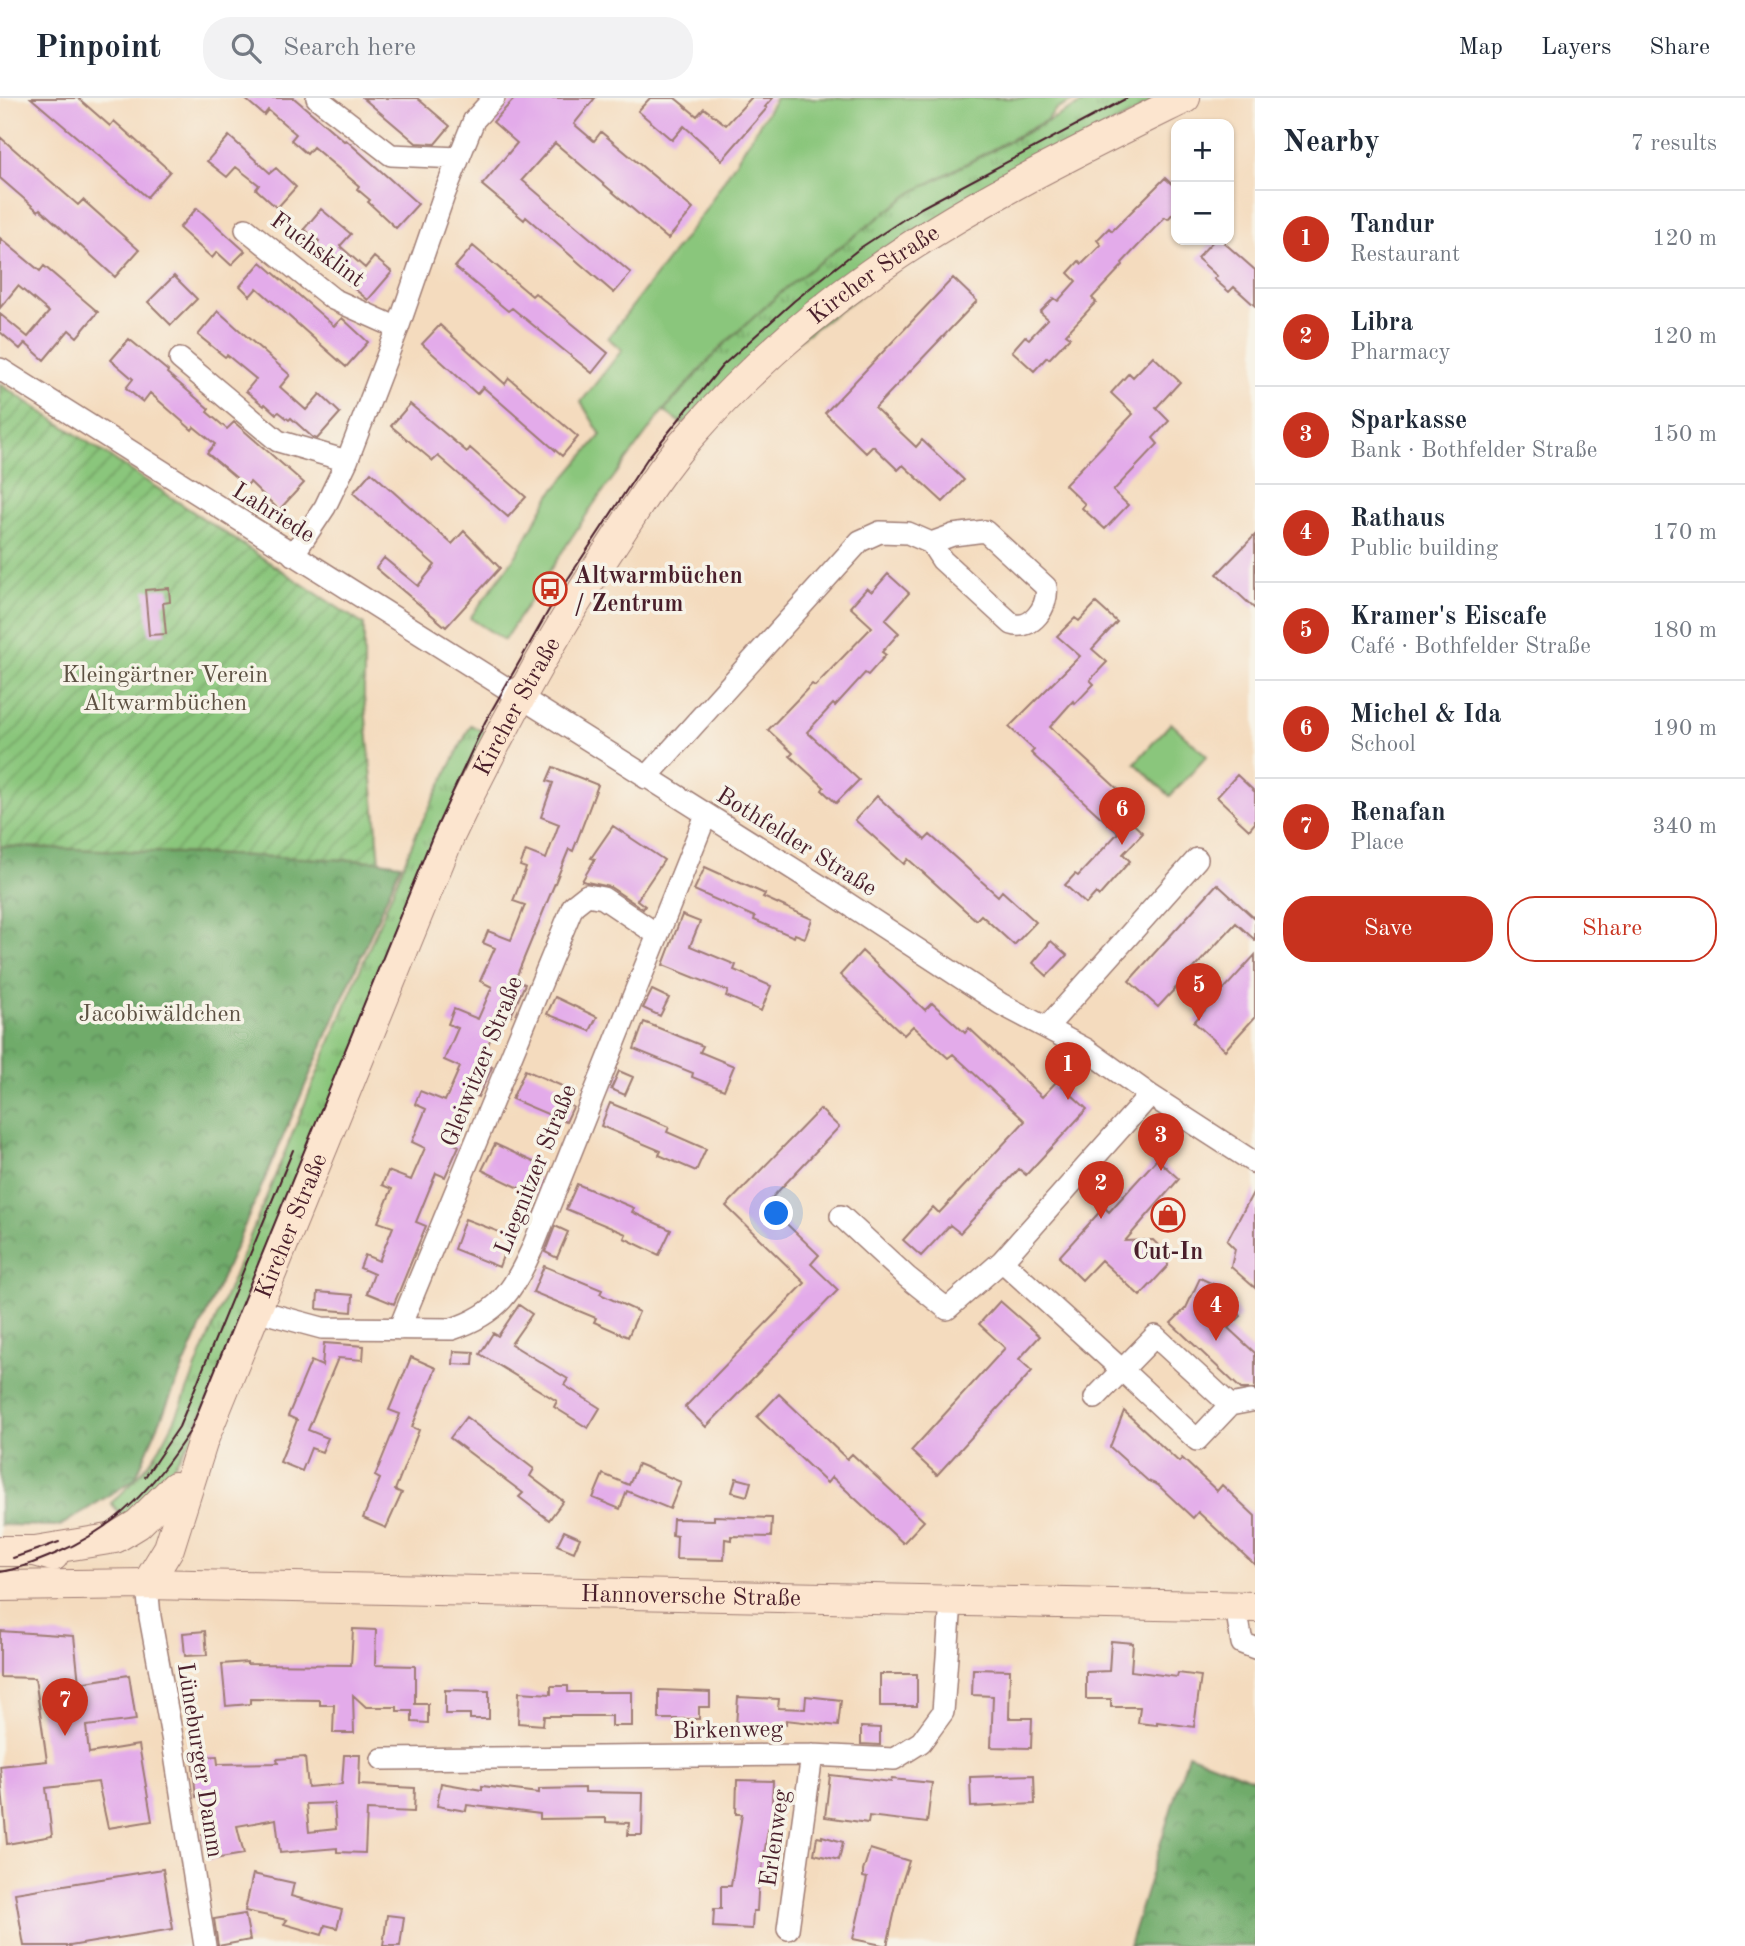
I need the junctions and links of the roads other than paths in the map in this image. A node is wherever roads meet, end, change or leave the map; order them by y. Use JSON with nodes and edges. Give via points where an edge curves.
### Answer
{"nodes":[{"id":1,"x":317,"y":98,"type":"edge"},
{"id":2,"x":494,"y":98,"type":"edge"},
{"id":3,"x":1185,"y":98,"type":"edge"},
{"id":4,"x":459,"y":158,"type":"junction"},
{"id":5,"x":246,"y":229,"type":"dead end"},
{"id":6,"x":398,"y":328,"type":"junction"},
{"id":7,"x":180,"y":359,"type":"dead end"},
{"id":8,"x":0,"y":369,"type":"edge"},
{"id":9,"x":347,"y":461,"type":"junction"},
{"id":10,"x":932,"y":543,"type":"junction"},
{"id":11,"x":293,"y":555,"type":"junction"},
{"id":12,"x":520,"y":698,"type":"junction"},
{"id":13,"x":646,"y":778,"type":"junction"},
{"id":14,"x":706,"y":815,"type":"junction"},
{"id":15,"x":1197,"y":859,"type":"dead end"},
{"id":16,"x":658,"y":935,"type":"junction"},
{"id":17,"x":1047,"y":1027,"type":"junction"},
{"id":18,"x":1150,"y":1095,"type":"junction"},
{"id":19,"x":1255,"y":1163,"type":"edge"},
{"id":20,"x":841,"y":1216,"type":"dead end"},
{"id":21,"x":1002,"y":1261,"type":"junction"},
{"id":22,"x":256,"y":1310,"type":"junction"},
{"id":23,"x":399,"y":1329,"type":"junction"},
{"id":24,"x":1122,"y":1370,"type":"junction"},
{"id":25,"x":1095,"y":1398,"type":"dead end"},
{"id":26,"x":1251,"y":1401,"type":"dead end"},
{"id":27,"x":1230,"y":1405,"type":"junction"},
{"id":28,"x":203,"y":1440,"type":"junction"},
{"id":29,"x":175,"y":1487,"type":"junction"},
{"id":30,"x":0,"y":1551,"type":"edge"},
{"id":31,"x":35,"y":1551,"type":"junction"},
{"id":32,"x":147,"y":1584,"type":"junction"},
{"id":33,"x":0,"y":1586,"type":"edge"},
{"id":34,"x":951,"y":1602,"type":"junction"},
{"id":35,"x":1246,"y":1607,"type":"edge"},
{"id":36,"x":1255,"y":1648,"type":"edge"},
{"id":37,"x":812,"y":1755,"type":"junction"},
{"id":38,"x":382,"y":1759,"type":"dead end"},
{"id":39,"x":788,"y":1929,"type":"dead end"},
{"id":40,"x":205,"y":1946,"type":"edge"}],
"edges":[{"from":1,"to":4,"type":"street","via":[[391,155]]},
{"from":2,"to":4,"type":"street","via":[[474,120]]},
{"from":3,"to":12,"type":"main road","name":"Kircher Straße","via":[[1032,176],[870,274],[748,376],[688,438],[632,514]]},
{"from":4,"to":6,"type":"street"},
{"from":5,"to":6,"type":"street","name":"Fuchsklint","via":[[333,299]]},
{"from":6,"to":9,"type":"street"},
{"from":7,"to":9,"type":"street","via":[[278,440]]},
{"from":8,"to":11,"type":"street","name":"Lahriede"},
{"from":9,"to":11,"type":"street","via":[[325,507]]},
{"from":10,"to":10,"type":"street","via":[[942,561],[1012,624],[1027,625],[1043,607],[1046,587],[985,531]]},
{"from":10,"to":13,"type":"street","via":[[908,533],[880,532],[860,541]]},
{"from":11,"to":12,"type":"street","name":"Lahriede"},
{"from":12,"to":13,"type":"street","name":"Bothfelder Straße"},
{"from":12,"to":22,"type":"main road","name":"Kircher Straße","via":[[449,837]]},
{"from":13,"to":14,"type":"street","name":"Bothfelder Straße"},
{"from":14,"to":16,"type":"street","name":"Liegnitzer Straße"},
{"from":14,"to":17,"type":"street","name":"Bothfelder Straße","via":[[1001,1003]]},
{"from":15,"to":17,"type":"street"},
{"from":16,"to":23,"type":"street","name":"Liegnitzer Straße","via":[[520,1276],[488,1314],[471,1323],[452,1329]]},
{"from":16,"to":23,"type":"street","name":"Gleiwitzer Straße","via":[[603,898],[587,895],[573,906]]},
{"from":17,"to":18,"type":"street","name":"Bothfelder Straße"},
{"from":18,"to":19,"type":"street","name":"Bothfelder Straße"},
{"from":18,"to":21,"type":"street"},
{"from":20,"to":21,"type":"street","via":[[947,1309]]},
{"from":21,"to":24,"type":"street"},
{"from":22,"to":23,"type":"street","name":"Liegnitzer Straße","via":[[322,1328]]},
{"from":22,"to":28,"type":"main road","name":"Kircher Straße"},
{"from":24,"to":25,"type":"street"},
{"from":24,"to":27,"type":"street","via":[[1155,1336]]},
{"from":24,"to":27,"type":"street","via":[[1197,1440]]},
{"from":26,"to":27,"type":"street"},
{"from":28,"to":29,"type":"main road","name":"Kircher Straße"},
{"from":28,"to":32,"type":"main road","name":"Kircher Straße","via":[[169,1548]]},
{"from":29,"to":31,"type":"main road","name":"Kircher Straße","via":[[138,1524],[115,1538]]},
{"from":29,"to":32,"type":"main road","name":"Kircher Straße","via":[[146,1541]]},
{"from":30,"to":31,"type":"main road","name":"Hannoversche Straße"},
{"from":31,"to":32,"type":"main road","name":"Hannoversche Straße","via":[[105,1565]]},
{"from":32,"to":33,"type":"main road","name":"Hannoversche Straße"},
{"from":32,"to":34,"type":"main road","name":"Hannoversche Straße"},
{"from":32,"to":40,"type":"street","name":"Lüneburger Damm"},
{"from":34,"to":35,"type":"main road","name":"Hannoversche Straße"},
{"from":34,"to":37,"type":"street","name":"Birkenweg","via":[[943,1712],[921,1742],[894,1759]]},
{"from":35,"to":36,"type":"street","name":"Hannoversche Straße","via":[[1242,1643]]},
{"from":37,"to":38,"type":"street","name":"Birkenweg"},
{"from":37,"to":39,"type":"street","name":"Erlenweg"}]}
